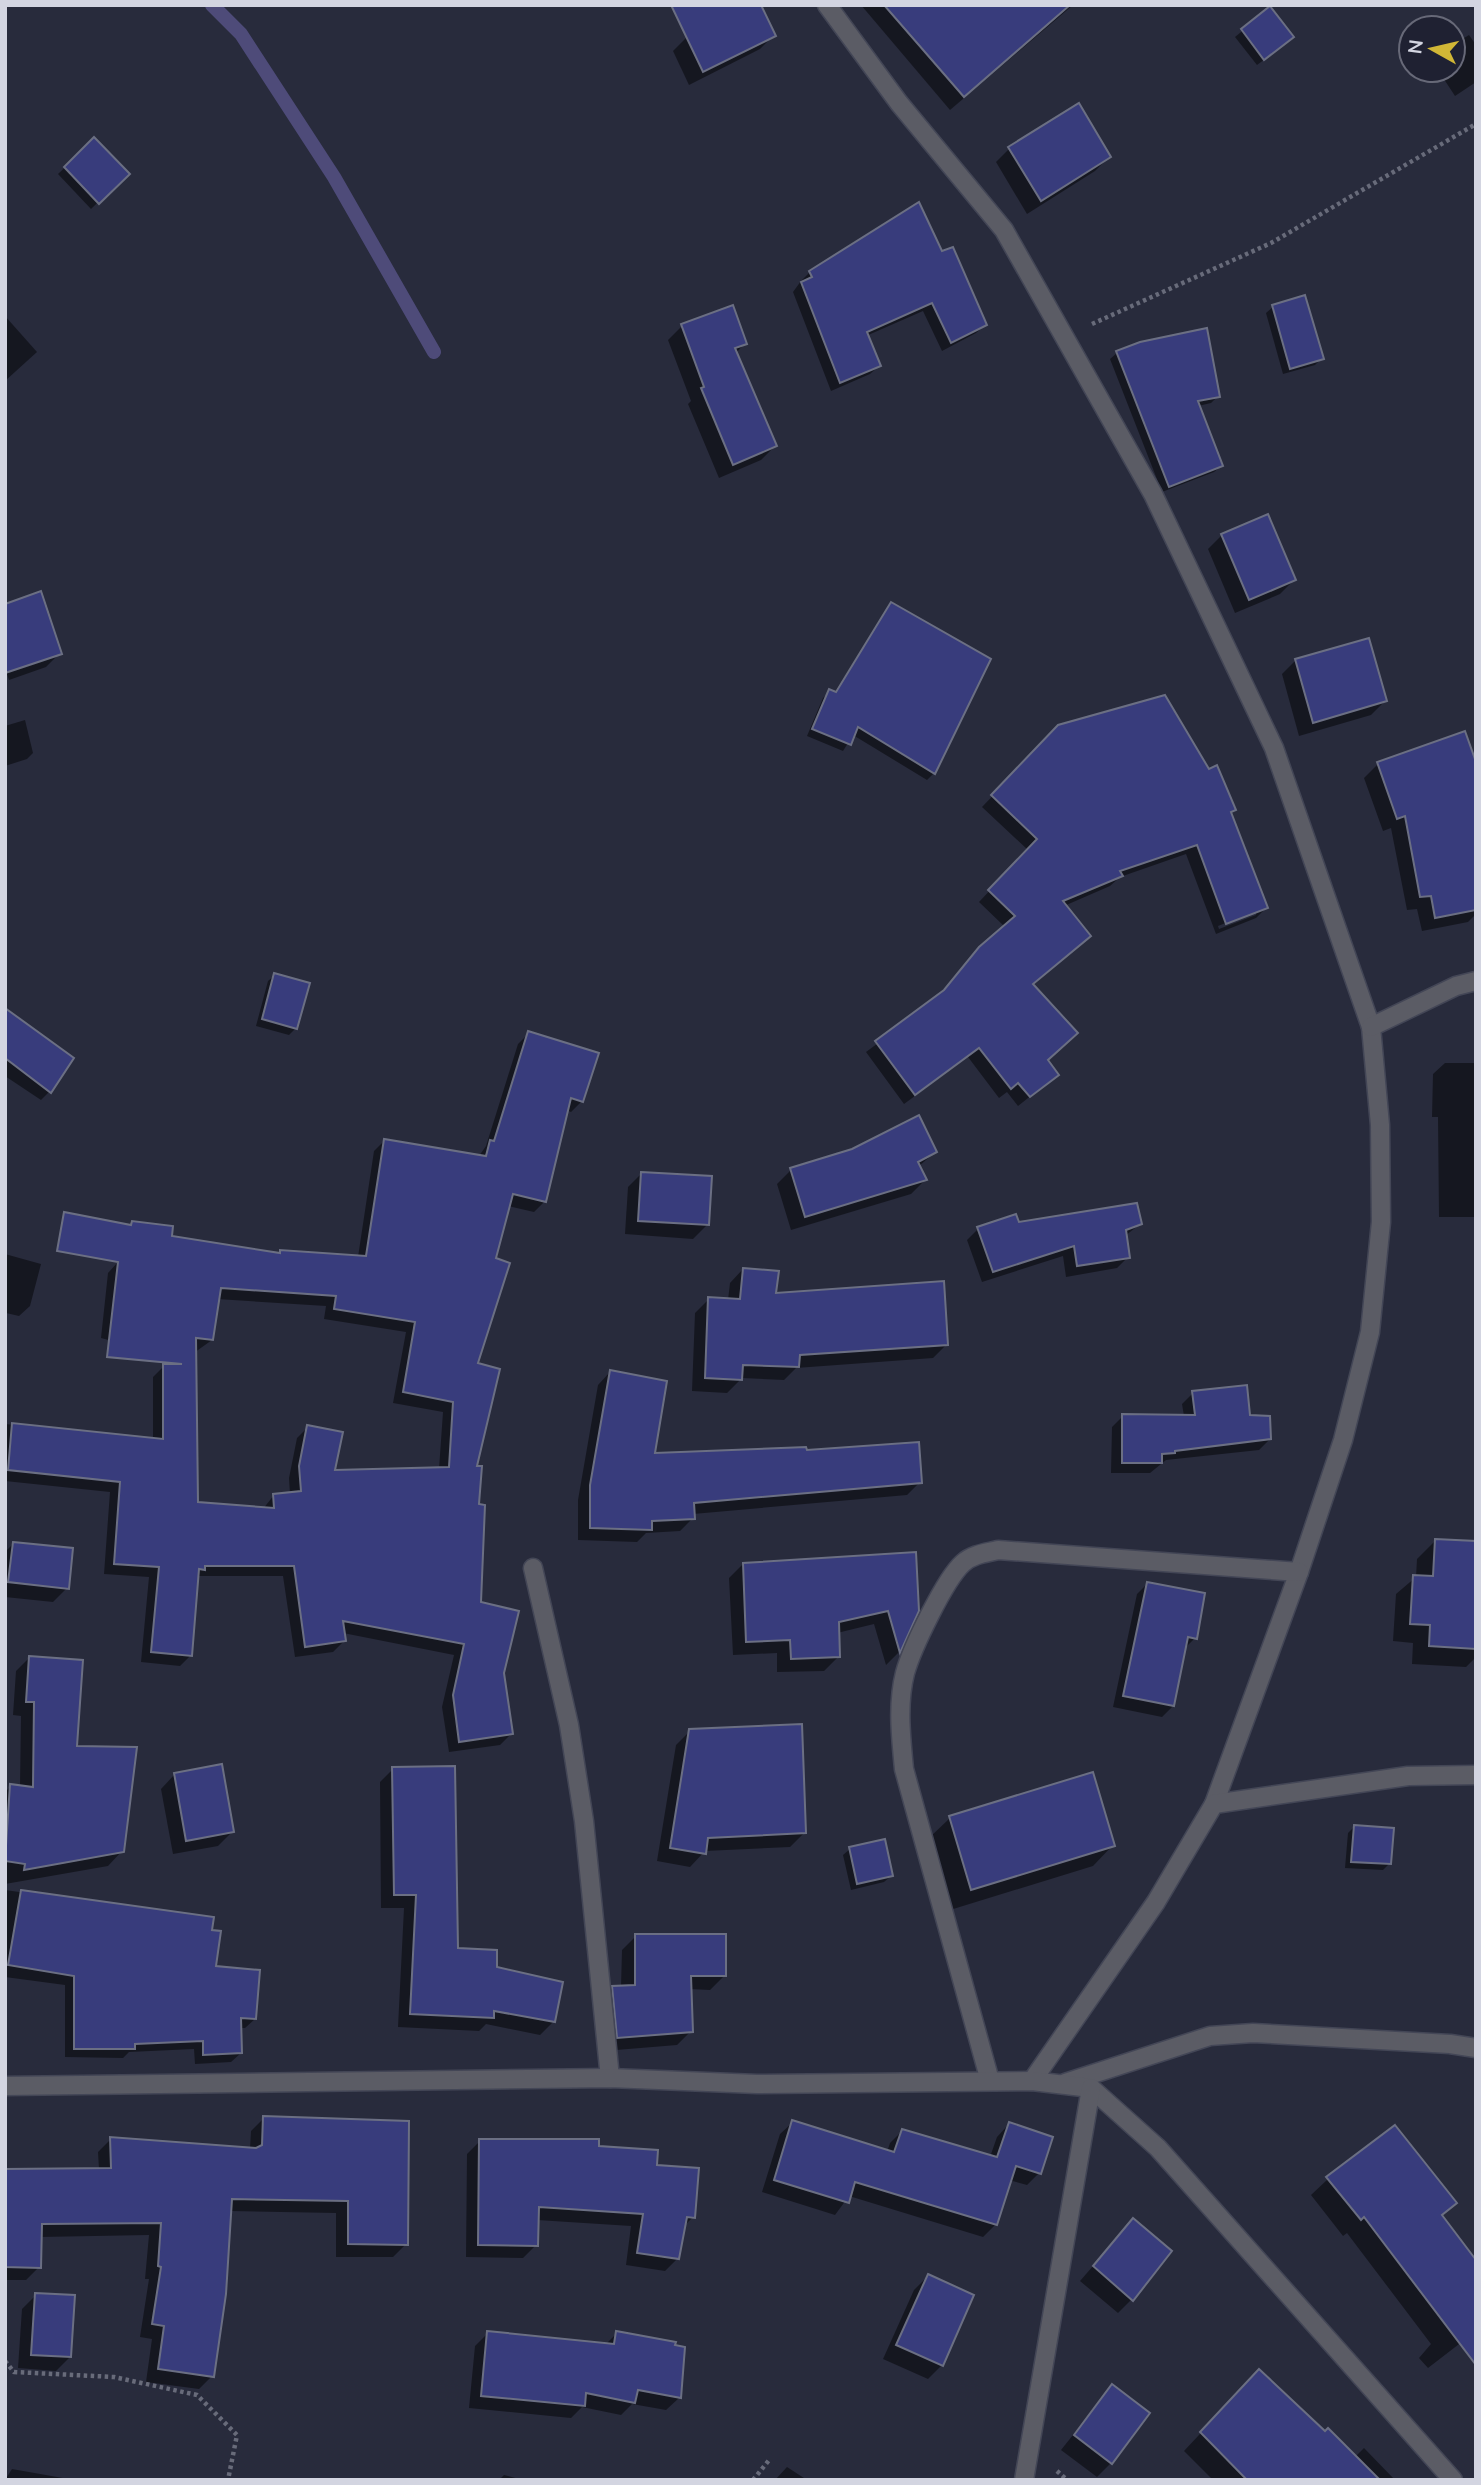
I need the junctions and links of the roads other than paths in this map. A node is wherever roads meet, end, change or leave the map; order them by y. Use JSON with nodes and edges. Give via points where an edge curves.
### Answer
{"nodes":[{"id":1,"x":827,"y":5,"type":"edge"},
{"id":2,"x":1476,"y":981,"type":"edge"},
{"id":3,"x":1371,"y":1027,"type":"junction"},
{"id":4,"x":533,"y":1568,"type":"dead end"},
{"id":5,"x":1299,"y":1572,"type":"junction"},
{"id":6,"x":1476,"y":1775,"type":"edge"},
{"id":7,"x":1214,"y":1804,"type":"junction"},
{"id":8,"x":1476,"y":2048,"type":"edge"},
{"id":9,"x":610,"y":2078,"type":"junction"},
{"id":10,"x":990,"y":2081,"type":"junction"},
{"id":11,"x":1032,"y":2081,"type":"junction"},
{"id":12,"x":1059,"y":2085,"type":"junction"},
{"id":13,"x":5,"y":2086,"type":"edge"},
{"id":14,"x":1091,"y":2088,"type":"junction"},
{"id":15,"x":1024,"y":2480,"type":"edge"},
{"id":16,"x":1453,"y":2480,"type":"edge"}],
"edges":[{"from":1,"to":3,"type":"street","via":[[899,103],[1004,230],[1153,494],[1274,748]]},
{"from":2,"to":3,"type":"street"},
{"from":3,"to":5,"type":"street","via":[[1380,1125],[1381,1222],[1370,1332],[1343,1440]]},
{"from":4,"to":9,"type":"street","via":[[569,1725],[584,1821]]},
{"from":5,"to":7,"type":"street"},
{"from":5,"to":10,"type":"street","via":[[998,1550],[962,1563],[934,1608],[905,1673],[900,1726],[904,1769]]},
{"from":6,"to":7,"type":"street","via":[[1408,1776]]},
{"from":7,"to":11,"type":"street","via":[[1156,1902]]},
{"from":8,"to":12,"type":"street","via":[[1253,2033],[1210,2036]]},
{"from":9,"to":10,"type":"street","via":[[757,2084]]},
{"from":9,"to":13,"type":"street"},
{"from":10,"to":11,"type":"street"},
{"from":11,"to":12,"type":"street"},
{"from":12,"to":14,"type":"street"},
{"from":14,"to":15,"type":"street"},
{"from":14,"to":16,"type":"street","via":[[1158,2148]]}]}
